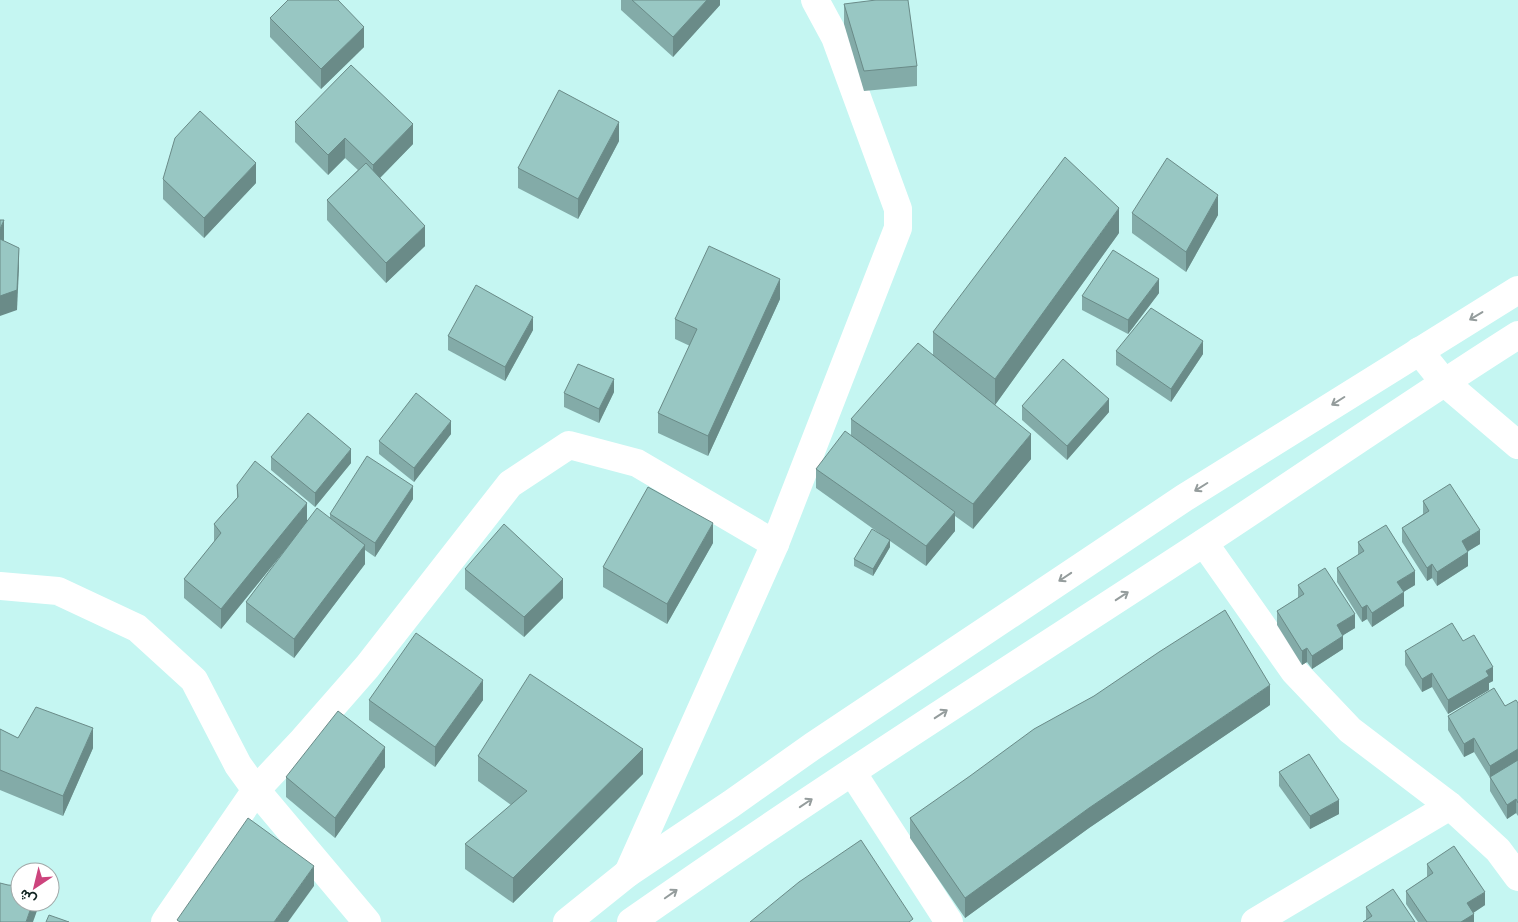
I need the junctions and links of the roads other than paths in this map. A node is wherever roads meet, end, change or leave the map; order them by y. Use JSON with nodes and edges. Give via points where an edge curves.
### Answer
{"nodes":[{"id":1,"x":815,"y":0,"type":"edge"},
{"id":2,"x":1518,"y":290,"type":"edge"},
{"id":3,"x":1518,"y":336,"type":"edge"},
{"id":4,"x":1419,"y":351,"type":"junction"},
{"id":5,"x":1444,"y":382,"type":"junction"},
{"id":6,"x":1518,"y":445,"type":"edge"},
{"id":7,"x":1204,"y":543,"type":"junction"},
{"id":8,"x":774,"y":544,"type":"junction"},
{"id":9,"x":0,"y":586,"type":"edge"},
{"id":10,"x":852,"y":772,"type":"junction"},
{"id":11,"x":256,"y":790,"type":"junction"},
{"id":12,"x":1450,"y":806,"type":"junction"},
{"id":13,"x":628,"y":873,"type":"junction"},
{"id":14,"x":1518,"y":877,"type":"edge"},
{"id":15,"x":165,"y":922,"type":"edge"},
{"id":16,"x":367,"y":922,"type":"edge"},
{"id":17,"x":567,"y":922,"type":"edge"},
{"id":18,"x":631,"y":922,"type":"edge"},
{"id":19,"x":949,"y":922,"type":"edge"},
{"id":20,"x":1255,"y":922,"type":"edge"}],
"edges":[{"from":1,"to":8,"type":"street","via":[[835,37],[898,208],[898,228]]},
{"from":2,"to":4,"type":"street","one_way":true},
{"from":3,"to":5,"type":"street"},
{"from":4,"to":5,"type":"street"},
{"from":4,"to":13,"type":"street","one_way":true,"via":[[1184,498]]},
{"from":5,"to":6,"type":"street"},
{"from":5,"to":7,"type":"street"},
{"from":10,"to":7,"type":"street","one_way":true},
{"from":7,"to":12,"type":"street","via":[[1294,671],[1350,730]]},
{"from":8,"to":11,"type":"street","via":[[637,463],[569,445],[510,484],[367,666]]},
{"from":8,"to":13,"type":"street"},
{"from":9,"to":11,"type":"street","via":[[58,591],[136,628],[194,680],[238,766]]},
{"from":18,"to":10,"type":"street","one_way":true},
{"from":10,"to":19,"type":"street"},
{"from":11,"to":15,"type":"street"},
{"from":11,"to":16,"type":"street"},
{"from":12,"to":14,"type":"street","via":[[1498,850]]},
{"from":12,"to":20,"type":"street"},
{"from":13,"to":17,"type":"street"}]}
